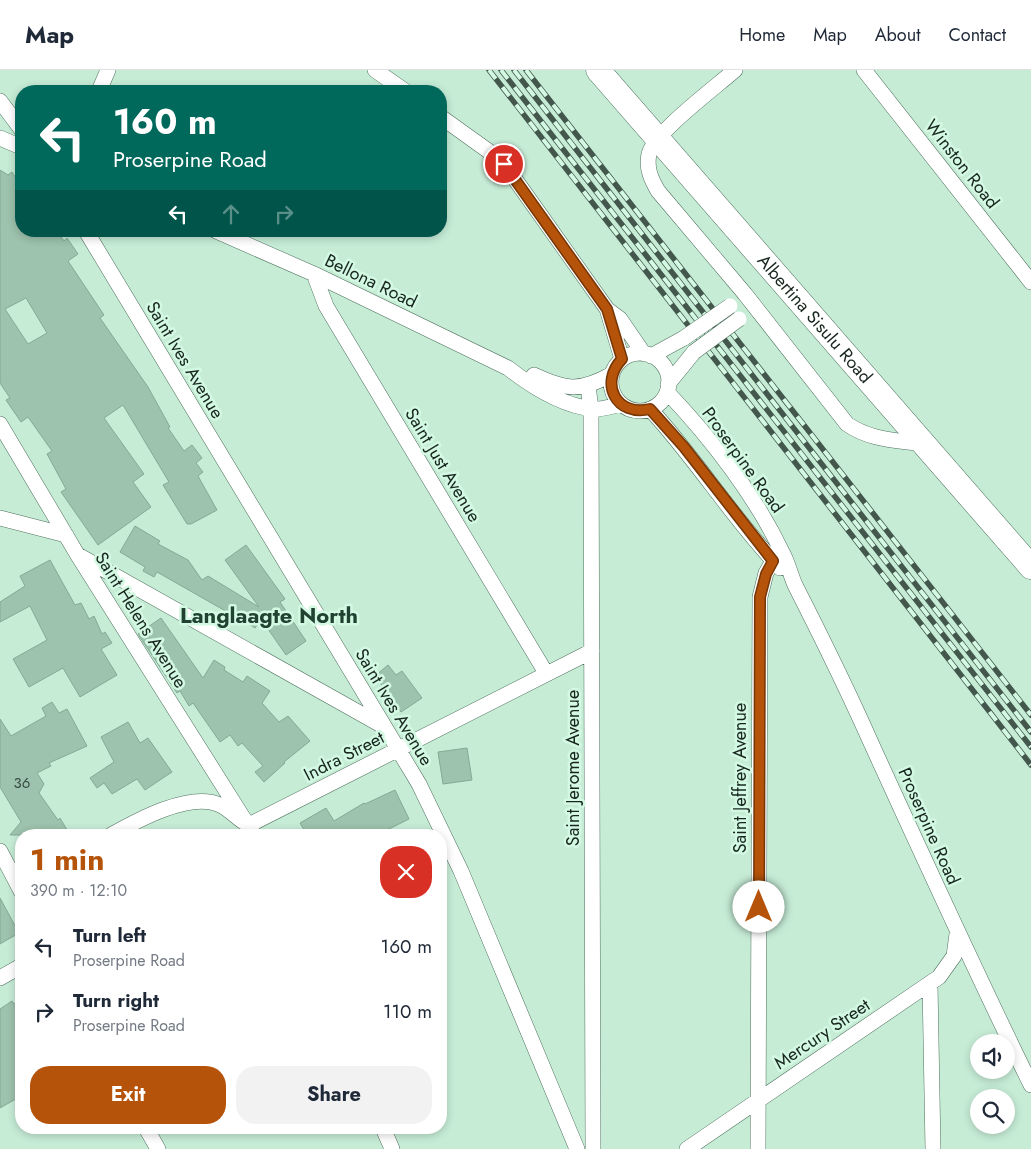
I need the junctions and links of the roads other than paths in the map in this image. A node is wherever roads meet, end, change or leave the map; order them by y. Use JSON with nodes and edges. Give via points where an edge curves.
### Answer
{"nodes":[{"id":1,"x":108,"y":70,"type":"edge"},
{"id":2,"x":375,"y":70,"type":"edge"},
{"id":3,"x":598,"y":70,"type":"edge"},
{"id":4,"x":735,"y":70,"type":"edge"},
{"id":5,"x":864,"y":70,"type":"edge"},
{"id":6,"x":102,"y":85,"type":"edge"},
{"id":7,"x":396,"y":85,"type":"edge"},
{"id":8,"x":0,"y":100,"type":"edge"},
{"id":9,"x":15,"y":121,"type":"edge"},
{"id":10,"x":447,"y":121,"type":"edge"},
{"id":11,"x":0,"y":138,"type":"edge"},
{"id":12,"x":658,"y":138,"type":"junction"},
{"id":13,"x":15,"y":144,"type":"edge"},
{"id":14,"x":90,"y":237,"type":"edge"},
{"id":15,"x":230,"y":237,"type":"edge"},
{"id":16,"x":314,"y":274,"type":"junction"},
{"id":17,"x":1031,"y":282,"type":"edge"},
{"id":18,"x":745,"y":294,"type":"junction"},
{"id":19,"x":755,"y":307,"type":"junction"},
{"id":20,"x":607,"y":309,"type":"junction"},
{"id":21,"x":647,"y":355,"type":"junction"},
{"id":22,"x":622,"y":359,"type":"junction"},
{"id":23,"x":508,"y":368,"type":"junction"},
{"id":24,"x":612,"y":374,"type":"junction"},
{"id":25,"x":588,"y":386,"type":"junction"},
{"id":26,"x":667,"y":388,"type":"junction"},
{"id":27,"x":620,"y":404,"type":"junction"},
{"id":28,"x":591,"y":409,"type":"junction"},
{"id":29,"x":650,"y":409,"type":"junction"},
{"id":30,"x":0,"y":424,"type":"edge"},
{"id":31,"x":923,"y":444,"type":"junction"},
{"id":32,"x":0,"y":518,"type":"edge"},
{"id":33,"x":66,"y":535,"type":"junction"},
{"id":34,"x":77,"y":554,"type":"junction"},
{"id":35,"x":773,"y":561,"type":"junction"},
{"id":36,"x":1031,"y":567,"type":"edge"},
{"id":37,"x":794,"y":582,"type":"junction"},
{"id":38,"x":592,"y":651,"type":"junction"},
{"id":39,"x":546,"y":673,"type":"junction"},
{"id":40,"x":383,"y":726,"type":"junction"},
{"id":41,"x":399,"y":750,"type":"junction"},
{"id":42,"x":122,"y":829,"type":"edge"},
{"id":43,"x":250,"y":829,"type":"edge"},
{"id":44,"x":250,"y":829,"type":"edge"},
{"id":45,"x":253,"y":829,"type":"edge"},
{"id":46,"x":441,"y":829,"type":"edge"},
{"id":47,"x":447,"y":842,"type":"edge"},
{"id":48,"x":0,"y":850,"type":"edge"},
{"id":49,"x":15,"y":879,"type":"edge"},
{"id":50,"x":957,"y":934,"type":"junction"},
{"id":51,"x":15,"y":969,"type":"edge"},
{"id":52,"x":0,"y":978,"type":"edge"},
{"id":53,"x":930,"y":984,"type":"junction"},
{"id":54,"x":1031,"y":1086,"type":"edge"},
{"id":55,"x":758,"y":1100,"type":"junction"},
{"id":56,"x":149,"y":1134,"type":"edge"},
{"id":57,"x":386,"y":1134,"type":"edge"},
{"id":58,"x":158,"y":1149,"type":"edge"},
{"id":59,"x":392,"y":1149,"type":"edge"},
{"id":60,"x":577,"y":1149,"type":"edge"},
{"id":61,"x":593,"y":1149,"type":"edge"},
{"id":62,"x":687,"y":1149,"type":"edge"},
{"id":63,"x":758,"y":1149,"type":"edge"},
{"id":64,"x":933,"y":1149,"type":"edge"}],
"edges":[{"from":1,"to":6,"type":"street"},
{"from":2,"to":7,"type":"street"},
{"from":3,"to":12,"type":"main road","name":"Albertina Sisulu Road"},
{"from":4,"to":12,"type":"street"},
{"from":5,"to":17,"type":"street","name":"Winston Road"},
{"from":8,"to":9,"type":"street"},
{"from":10,"to":20,"type":"street","name":"Proserpine Road","via":[[504,164]]},
{"from":11,"to":13,"type":"street"},
{"from":12,"to":18,"type":"street","via":[[649,156],[650,177],[658,191]]},
{"from":12,"to":31,"type":"main road","name":"Albertina Sisulu Road"},
{"from":14,"to":40,"type":"street","name":"Saint Ives Avenue"},
{"from":15,"to":16,"type":"street","name":"Bellona Road"},
{"from":16,"to":23,"type":"street","name":"Bellona Road"},
{"from":16,"to":39,"type":"street","name":"Saint Just Avenue","via":[[326,306]]},
{"from":18,"to":19,"type":"street"},
{"from":18,"to":21,"type":"street","bridge":true,"via":[[684,338]]},
{"from":19,"to":26,"type":"street","bridge":true,"via":[[694,352]]},
{"from":19,"to":31,"type":"street","via":[[847,424],[873,438]]},
{"from":20,"to":21,"type":"street","name":"Proserpine Road","via":[[620,319]]},
{"from":20,"to":22,"type":"street","name":"Proserpine Road"},
{"from":21,"to":22,"type":"street","via":[[636,353]]},
{"from":21,"to":26,"type":"street","name":"Proserpine Road","via":[[663,365]]},
{"from":22,"to":24,"type":"street"},
{"from":23,"to":25,"type":"street","name":"Bellona Road","via":[[524,370],[561,386],[580,389]]},
{"from":23,"to":28,"type":"street","name":"Bellona Road","via":[[552,395]]},
{"from":24,"to":25,"type":"street"},
{"from":24,"to":27,"type":"street","via":[[611,385]]},
{"from":25,"to":28,"type":"street","name":"Saint Jerome Avenue"},
{"from":26,"to":29,"type":"street","via":[[657,405]]},
{"from":26,"to":37,"type":"street","name":"Proserpine Road","via":[[759,510],[783,553]]},
{"from":27,"to":28,"type":"street"},
{"from":27,"to":29,"type":"street","via":[[634,411]]},
{"from":28,"to":38,"type":"street","name":"Saint Jerome Avenue"},
{"from":29,"to":35,"type":"street","name":"Proserpine Road","via":[[684,447]]},
{"from":30,"to":33,"type":"street","name":"Saint Helens Avenue"},
{"from":31,"to":36,"type":"main road","name":"Albertina Sisulu Road"},
{"from":32,"to":33,"type":"street"},
{"from":33,"to":34,"type":"street","name":"Saint Helens Avenue"},
{"from":34,"to":40,"type":"street"},
{"from":34,"to":43,"type":"street","name":"Saint Helens Avenue"},
{"from":35,"to":37,"type":"street","name":"Proserpine Road"},
{"from":35,"to":55,"type":"street","name":"Saint Jeffrey Avenue","via":[[760,597]]},
{"from":37,"to":50,"type":"street","name":"Proserpine Road","via":[[825,642]]},
{"from":38,"to":39,"type":"street","name":"Indra Street"},
{"from":38,"to":61,"type":"street","name":"Saint Jerome Avenue"},
{"from":39,"to":41,"type":"street","name":"Indra Street"},
{"from":40,"to":41,"type":"street","name":"Saint Ives Avenue"},
{"from":41,"to":45,"type":"street","name":"Indra Street"},
{"from":41,"to":46,"type":"street","name":"Saint Ives Avenue"},
{"from":42,"to":44,"type":"street","via":[[167,807],[211,802],[225,808]]},
{"from":47,"to":60,"type":"street","name":"Saint Ives Avenue"},
{"from":48,"to":49,"type":"street"},
{"from":50,"to":53,"type":"street","name":"Mercury Street","via":[[954,956]]},
{"from":50,"to":54,"type":"street","name":"Proserpine Road"},
{"from":51,"to":52,"type":"street"},
{"from":53,"to":55,"type":"street","name":"Mercury Street"},
{"from":53,"to":64,"type":"street"},
{"from":55,"to":62,"type":"street","name":"Mercury Street"},
{"from":55,"to":63,"type":"street","name":"Saint Jeffrey Avenue"},
{"from":56,"to":58,"type":"street"},
{"from":57,"to":59,"type":"street"}]}
